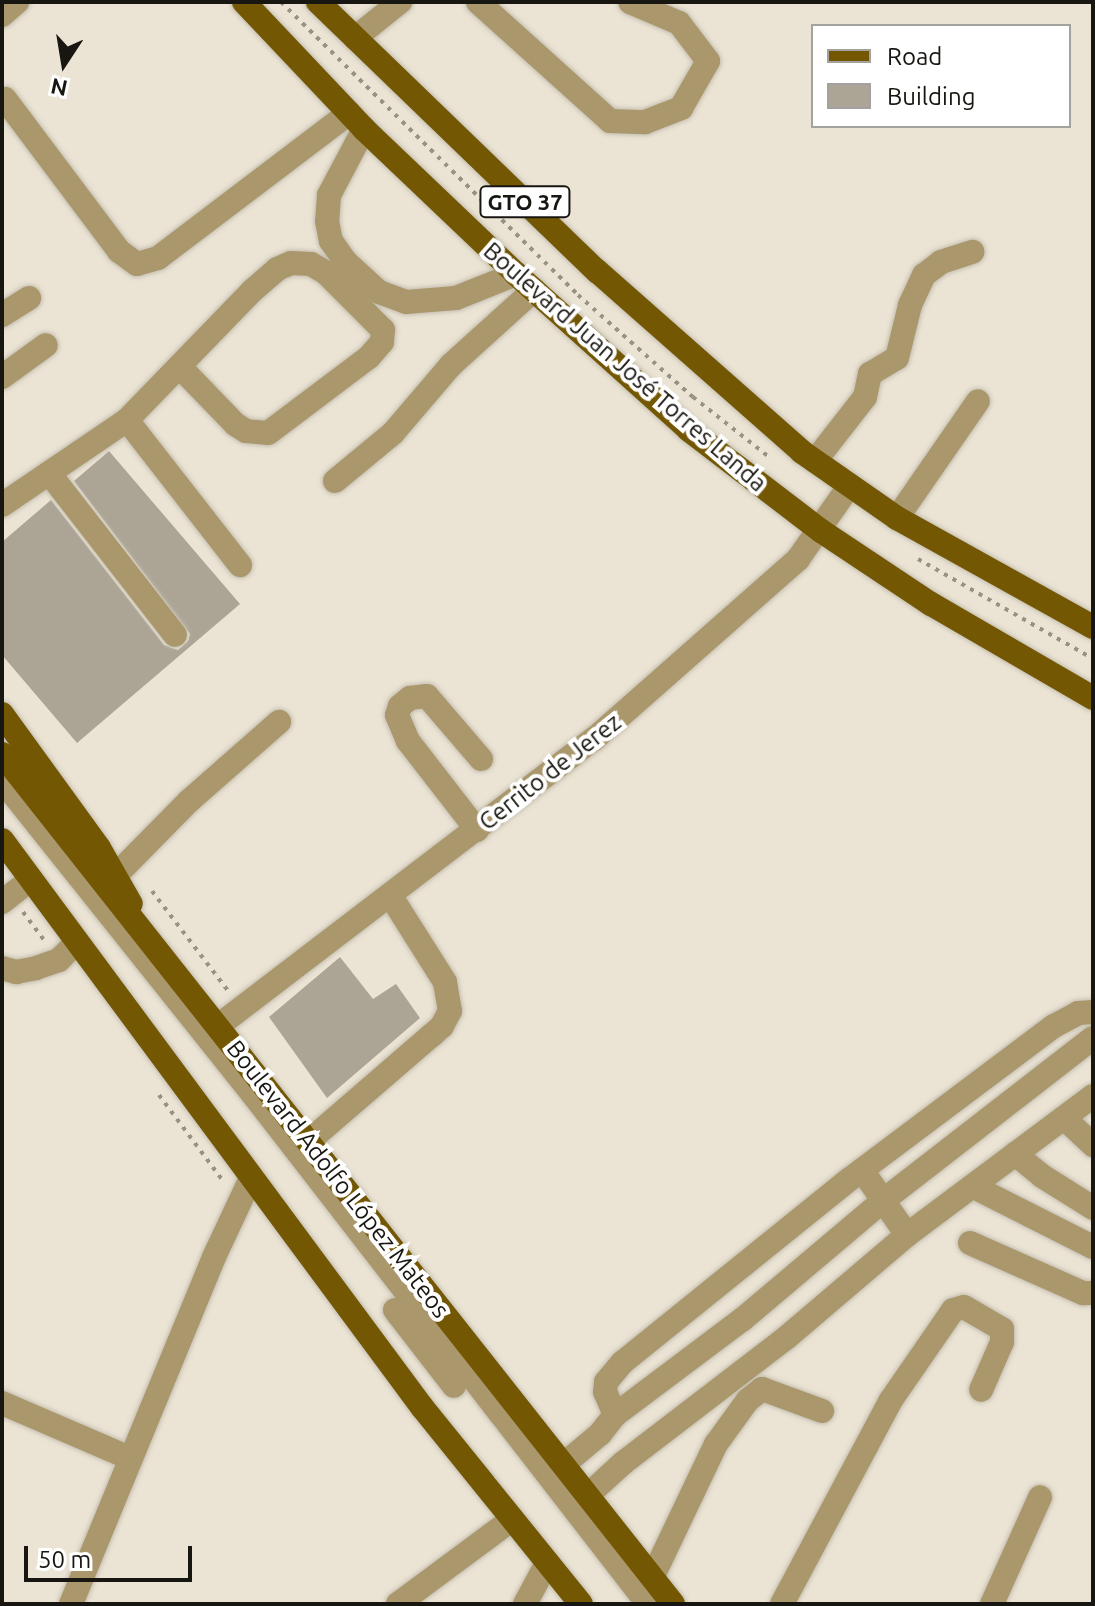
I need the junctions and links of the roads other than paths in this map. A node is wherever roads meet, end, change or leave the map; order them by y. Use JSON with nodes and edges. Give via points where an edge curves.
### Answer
{"nodes":[{"id":1,"x":17,"y":2,"type":"edge"},
{"id":2,"x":244,"y":2,"type":"edge"},
{"id":3,"x":318,"y":2,"type":"edge"},
{"id":4,"x":400,"y":2,"type":"edge"},
{"id":5,"x":478,"y":2,"type":"edge"},
{"id":6,"x":630,"y":2,"type":"edge"},
{"id":7,"x":2,"y":15,"type":"edge"},
{"id":8,"x":355,"y":38,"type":"junction"},
{"id":9,"x":5,"y":99,"type":"dead end"},
{"id":10,"x":357,"y":121,"type":"junction"},
{"id":11,"x":972,"y":252,"type":"dead end"},
{"id":12,"x":525,"y":282,"type":"junction"},
{"id":13,"x":29,"y":298,"type":"dead end"},
{"id":14,"x":2,"y":315,"type":"edge"},
{"id":15,"x":46,"y":345,"type":"dead end"},
{"id":16,"x":180,"y":367,"type":"junction"},
{"id":17,"x":2,"y":377,"type":"edge"},
{"id":18,"x":978,"y":401,"type":"dead end"},
{"id":19,"x":127,"y":420,"type":"junction"},
{"id":20,"x":815,"y":461,"type":"junction"},
{"id":21,"x":49,"y":473,"type":"junction"},
{"id":22,"x":335,"y":481,"type":"dead end"},
{"id":23,"x":850,"y":485,"type":"junction"},
{"id":24,"x":2,"y":505,"type":"edge"},
{"id":25,"x":897,"y":518,"type":"junction"},
{"id":26,"x":821,"y":531,"type":"junction"},
{"id":27,"x":240,"y":565,"type":"dead end"},
{"id":28,"x":1093,"y":627,"type":"edge"},
{"id":29,"x":175,"y":635,"type":"dead end"},
{"id":30,"x":1093,"y":698,"type":"edge"},
{"id":31,"x":2,"y":714,"type":"edge"},
{"id":32,"x":279,"y":722,"type":"dead end"},
{"id":33,"x":2,"y":754,"type":"edge"},
{"id":34,"x":481,"y":759,"type":"dead end"},
{"id":35,"x":2,"y":780,"type":"edge"},
{"id":36,"x":477,"y":830,"type":"junction"},
{"id":37,"x":2,"y":840,"type":"edge"},
{"id":38,"x":2,"y":865,"type":"edge"},
{"id":39,"x":117,"y":874,"type":"junction"},
{"id":40,"x":11,"y":895,"type":"edge"},
{"id":41,"x":390,"y":895,"type":"junction"},
{"id":42,"x":140,"y":933,"type":"junction"},
{"id":43,"x":72,"y":947,"type":"junction"},
{"id":44,"x":2,"y":968,"type":"edge"},
{"id":45,"x":107,"y":978,"type":"junction"},
{"id":46,"x":1093,"y":1012,"type":"edge"},
{"id":47,"x":218,"y":1026,"type":"junction"},
{"id":48,"x":1093,"y":1038,"type":"edge"},
{"id":49,"x":1093,"y":1096,"type":"edge"},
{"id":50,"x":1064,"y":1118,"type":"junction"},
{"id":51,"x":309,"y":1141,"type":"junction"},
{"id":52,"x":1093,"y":1145,"type":"edge"},
{"id":53,"x":1015,"y":1154,"type":"junction"},
{"id":54,"x":862,"y":1170,"type":"junction"},
{"id":55,"x":251,"y":1178,"type":"junction"},
{"id":56,"x":974,"y":1187,"type":"junction"},
{"id":57,"x":884,"y":1200,"type":"junction"},
{"id":58,"x":1093,"y":1208,"type":"edge"},
{"id":59,"x":907,"y":1235,"type":"junction"},
{"id":60,"x":970,"y":1243,"type":"dead end"},
{"id":61,"x":1093,"y":1247,"type":"edge"},
{"id":62,"x":1093,"y":1293,"type":"edge"},
{"id":63,"x":395,"y":1310,"type":"dead end"},
{"id":64,"x":743,"y":1319,"type":"junction"},
{"id":65,"x":768,"y":1352,"type":"junction"},
{"id":66,"x":742,"y":1372,"type":"junction"},
{"id":67,"x":454,"y":1386,"type":"dead end"},
{"id":68,"x":762,"y":1389,"type":"junction"},
{"id":69,"x":981,"y":1390,"type":"dead end"},
{"id":70,"x":2,"y":1403,"type":"edge"},
{"id":71,"x":822,"y":1411,"type":"dead end"},
{"id":72,"x":615,"y":1415,"type":"junction"},
{"id":73,"x":130,"y":1458,"type":"junction"},
{"id":74,"x":563,"y":1465,"type":"junction"},
{"id":75,"x":587,"y":1496,"type":"junction"},
{"id":76,"x":1040,"y":1497,"type":"dead end"},
{"id":77,"x":511,"y":1520,"type":"junction"},
{"id":78,"x":547,"y":1563,"type":"junction"},
{"id":79,"x":652,"y":1578,"type":"junction"},
{"id":80,"x":71,"y":1604,"type":"edge"},
{"id":81,"x":398,"y":1604,"type":"edge"},
{"id":82,"x":525,"y":1604,"type":"edge"},
{"id":83,"x":581,"y":1604,"type":"edge"},
{"id":84,"x":648,"y":1604,"type":"edge"},
{"id":85,"x":673,"y":1604,"type":"edge"},
{"id":86,"x":782,"y":1604,"type":"edge"},
{"id":87,"x":992,"y":1604,"type":"edge"}],
"edges":[{"from":1,"to":7,"type":"street"},
{"from":2,"to":10,"type":"main road","name":"Boulevard Juan José Torres Landa","number":"GTO 37"},
{"from":3,"to":8,"type":"main road","number":"GTO 37"},
{"from":4,"to":8,"type":"street"},
{"from":5,"to":6,"type":"street","via":[[610,121],[645,122],[681,108],[708,61],[679,23]]},
{"from":8,"to":20,"type":"main road","number":"GTO 37","via":[[597,271]]},
{"from":9,"to":10,"type":"street","via":[[119,251],[137,264],[158,258]]},
{"from":10,"to":12,"type":"main road","name":"Boulevard Juan José Torres Landa","number":"GTO 37"},
{"from":10,"to":12,"type":"street","via":[[329,195],[331,241],[345,261],[379,292],[406,302],[456,298]]},
{"from":11,"to":20,"type":"street","via":[[941,262],[924,275],[910,305],[897,358],[870,374],[865,397]]},
{"from":12,"to":22,"type":"street","via":[[393,433]]},
{"from":12,"to":26,"type":"main road","name":"Boulevard Juan José Torres Landa","number":"GTO 37","via":[[689,430]]},
{"from":13,"to":14,"type":"street"},
{"from":15,"to":17,"type":"street"},
{"from":16,"to":16,"type":"street","via":[[252,291],[291,263],[311,264],[325,272],[383,330],[382,342],[369,357],[268,433],[235,424]]},
{"from":16,"to":19,"type":"street"},
{"from":18,"to":25,"type":"street"},
{"from":19,"to":21,"type":"street"},
{"from":19,"to":27,"type":"street"},
{"from":20,"to":23,"type":"main road","number":"GTO 37"},
{"from":21,"to":24,"type":"street"},
{"from":21,"to":29,"type":"street"},
{"from":23,"to":25,"type":"main road","number":"GTO 37"},
{"from":23,"to":26,"type":"street","name":"Cerrito de Jerez"},
{"from":25,"to":28,"type":"main road","number":"GTO 37"},
{"from":26,"to":30,"type":"main road","name":"Boulevard Juan José Torres Landa","number":"GTO 37","via":[[954,618]]},
{"from":26,"to":36,"type":"street","name":"Cerrito de Jerez","via":[[724,627]]},
{"from":31,"to":39,"type":"main road"},
{"from":32,"to":39,"type":"street"},
{"from":33,"to":42,"type":"main road","name":"Boulevard Adolfo López Mateos"},
{"from":34,"to":36,"type":"street","via":[[427,696],[410,698],[400,706],[397,715],[408,741]]},
{"from":35,"to":84,"type":"street"},
{"from":36,"to":41,"type":"street","name":"Cerrito de Jerez"},
{"from":37,"to":45,"type":"main road"},
{"from":38,"to":40,"type":"main road"},
{"from":39,"to":42,"type":"main road"},
{"from":40,"to":43,"type":"main road"},
{"from":41,"to":47,"type":"street","name":"Cerrito de Jerez"},
{"from":41,"to":51,"type":"street","via":[[445,982],[450,1011],[442,1026]]},
{"from":42,"to":47,"type":"main road","name":"Boulevard Adolfo López Mateos"},
{"from":43,"to":44,"type":"street","via":[[59,960],[36,968]]},
{"from":43,"to":45,"type":"main road"},
{"from":45,"to":55,"type":"main road"},
{"from":46,"to":54,"type":"street","via":[[1078,1013],[1054,1026]]},
{"from":47,"to":51,"type":"main road","name":"Boulevard Adolfo López Mateos"},
{"from":48,"to":57,"type":"street"},
{"from":49,"to":50,"type":"street"},
{"from":50,"to":52,"type":"street"},
{"from":50,"to":53,"type":"street"},
{"from":51,"to":74,"type":"main road","name":"Boulevard Adolfo López Mateos"},
{"from":53,"to":56,"type":"street"},
{"from":53,"to":58,"type":"street"},
{"from":54,"to":57,"type":"street"},
{"from":54,"to":72,"type":"street","via":[[623,1362],[606,1382]]},
{"from":55,"to":73,"type":"street"},
{"from":55,"to":77,"type":"main road"},
{"from":56,"to":59,"type":"street"},
{"from":56,"to":61,"type":"street"},
{"from":57,"to":59,"type":"street"},
{"from":57,"to":64,"type":"street"},
{"from":59,"to":65,"type":"street"},
{"from":60,"to":62,"type":"street"},
{"from":63,"to":67,"type":"street"},
{"from":64,"to":65,"type":"street"},
{"from":64,"to":72,"type":"street"},
{"from":65,"to":66,"type":"street"},
{"from":66,"to":68,"type":"street"},
{"from":66,"to":75,"type":"street"},
{"from":68,"to":71,"type":"street"},
{"from":68,"to":79,"type":"street","via":[[716,1444]]},
{"from":69,"to":86,"type":"street","via":[[1002,1342],[1002,1329],[964,1307],[953,1310],[891,1400]]},
{"from":70,"to":73,"type":"street"},
{"from":72,"to":74,"type":"street"},
{"from":73,"to":80,"type":"street"},
{"from":74,"to":75,"type":"main road","name":"Boulevard Adolfo López Mateos"},
{"from":75,"to":79,"type":"main road","name":"Boulevard Adolfo López Mateos"},
{"from":76,"to":87,"type":"street"},
{"from":77,"to":78,"type":"main road"},
{"from":77,"to":81,"type":"street"},
{"from":78,"to":82,"type":"street"},
{"from":78,"to":83,"type":"main road"},
{"from":79,"to":85,"type":"main road","name":"Boulevard Adolfo López Mateos"}]}
